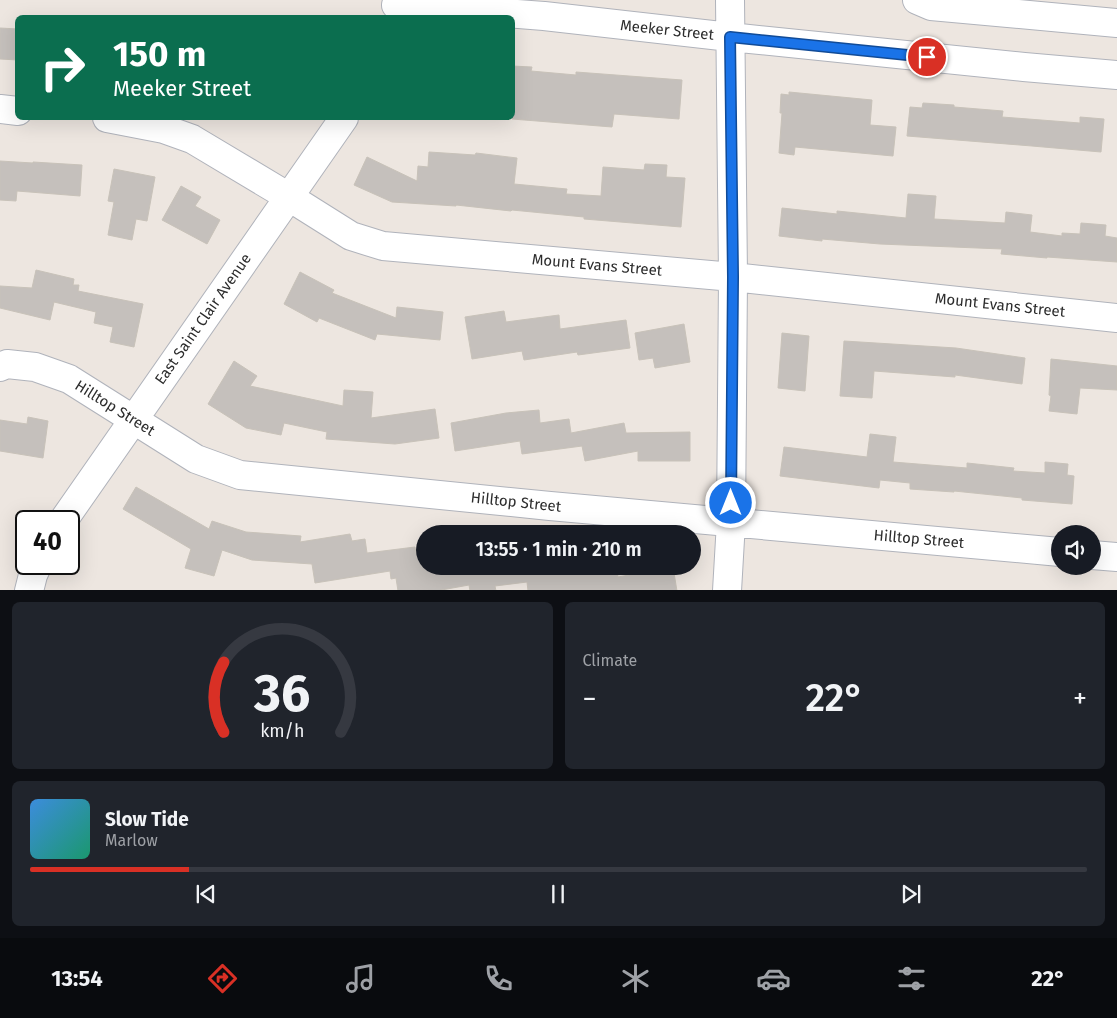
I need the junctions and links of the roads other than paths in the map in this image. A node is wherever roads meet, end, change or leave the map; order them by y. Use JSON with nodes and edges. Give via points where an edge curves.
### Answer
{"nodes":[{"id":1,"x":730,"y":0,"type":"edge"},
{"id":2,"x":917,"y":0,"type":"edge"},
{"id":3,"x":395,"y":8,"type":"edge"},
{"id":4,"x":528,"y":8,"type":"edge"},
{"id":5,"x":1117,"y":23,"type":"edge"},
{"id":6,"x":730,"y":37,"type":"junction"},
{"id":7,"x":1117,"y":74,"type":"edge"},
{"id":8,"x":0,"y":109,"type":"edge"},
{"id":9,"x":15,"y":110,"type":"edge"},
{"id":10,"x":117,"y":120,"type":"edge"},
{"id":11,"x":343,"y":120,"type":"edge"},
{"id":12,"x":289,"y":197,"type":"junction"},
{"id":13,"x":733,"y":277,"type":"junction"},
{"id":14,"x":1117,"y":318,"type":"edge"},
{"id":15,"x":0,"y":367,"type":"edge"},
{"id":16,"x":133,"y":420,"type":"junction"},
{"id":17,"x":71,"y":510,"type":"edge"},
{"id":18,"x":731,"y":522,"type":"junction"},
{"id":19,"x":1051,"y":551,"type":"edge"},
{"id":20,"x":1101,"y":556,"type":"edge"},
{"id":21,"x":1117,"y":557,"type":"edge"},
{"id":22,"x":33,"y":575,"type":"edge"},
{"id":23,"x":29,"y":590,"type":"edge"},
{"id":24,"x":727,"y":590,"type":"edge"}],
"edges":[{"from":1,"to":6,"type":"street"},
{"from":2,"to":5,"type":"street","via":[[931,6]]},
{"from":3,"to":4,"type":"street","name":"Meeker Street"},
{"from":4,"to":6,"type":"street","name":"Meeker Street"},
{"from":6,"to":7,"type":"street","name":"Meeker Street"},
{"from":6,"to":13,"type":"street"},
{"from":8,"to":9,"type":"street"},
{"from":10,"to":12,"type":"street","name":"Mount Evans Street","via":[[164,129],[192,139]]},
{"from":11,"to":12,"type":"street","name":"East Saint Clair Avenue"},
{"from":12,"to":13,"type":"street","name":"Mount Evans Street","via":[[351,236],[383,246]]},
{"from":12,"to":16,"type":"street","name":"East Saint Clair Avenue"},
{"from":13,"to":14,"type":"street","name":"Mount Evans Street"},
{"from":13,"to":18,"type":"street"},
{"from":15,"to":16,"type":"street","name":"Hilltop Street","via":[[7,364],[35,366],[70,379]]},
{"from":16,"to":17,"type":"street","name":"East Saint Clair Avenue"},
{"from":16,"to":18,"type":"street","name":"Hilltop Street","via":[[196,459],[240,475]]},
{"from":18,"to":19,"type":"street","name":"Hilltop Street"},
{"from":18,"to":24,"type":"street"},
{"from":20,"to":21,"type":"street"},
{"from":22,"to":23,"type":"street"}]}
